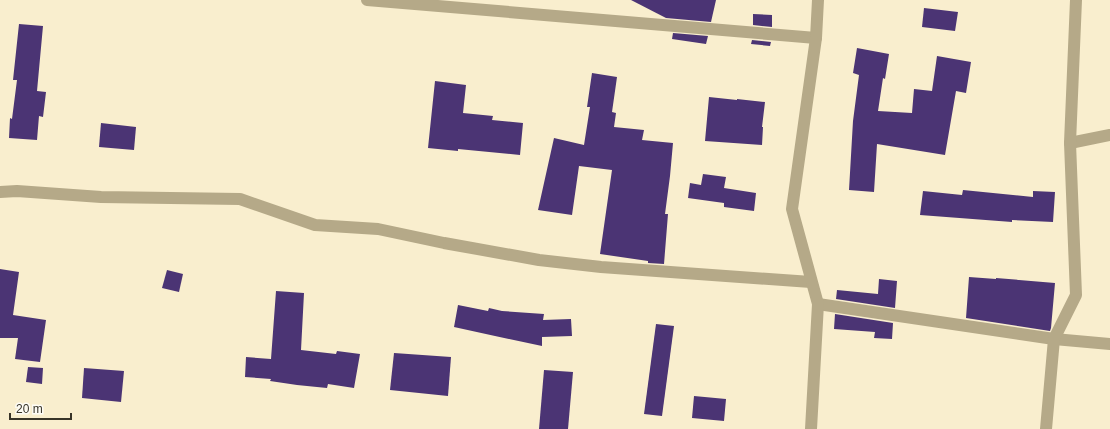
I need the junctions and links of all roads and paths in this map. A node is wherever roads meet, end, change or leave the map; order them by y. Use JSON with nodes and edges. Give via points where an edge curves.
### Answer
{"nodes":[{"id":1,"x":367,"y":0,"type":"edge"},
{"id":2,"x":818,"y":0,"type":"edge"},
{"id":3,"x":1076,"y":0,"type":"edge"},
{"id":4,"x":816,"y":38,"type":"junction"},
{"id":5,"x":1110,"y":135,"type":"edge"},
{"id":6,"x":1070,"y":143,"type":"junction"},
{"id":7,"x":0,"y":192,"type":"edge"},
{"id":8,"x":811,"y":282,"type":"junction"},
{"id":9,"x":818,"y":304,"type":"junction"},
{"id":10,"x":1054,"y":339,"type":"junction"},
{"id":11,"x":1110,"y":344,"type":"edge"},
{"id":12,"x":811,"y":429,"type":"edge"},
{"id":13,"x":1046,"y":429,"type":"edge"}],
"edges":[{"from":1,"to":4,"type":"street"},
{"from":2,"to":4,"type":"street"},
{"from":3,"to":6,"type":"street"},
{"from":4,"to":8,"type":"street","via":[[792,209]]},
{"from":5,"to":6,"type":"street"},
{"from":6,"to":10,"type":"street","via":[[1076,295]]},
{"from":7,"to":8,"type":"street","via":[[17,190],[101,197],[240,199],[315,225],[378,229],[539,260]]},
{"from":8,"to":9,"type":"street"},
{"from":9,"to":10,"type":"street"},
{"from":9,"to":12,"type":"street"},
{"from":10,"to":11,"type":"street"},
{"from":10,"to":13,"type":"street"}]}
